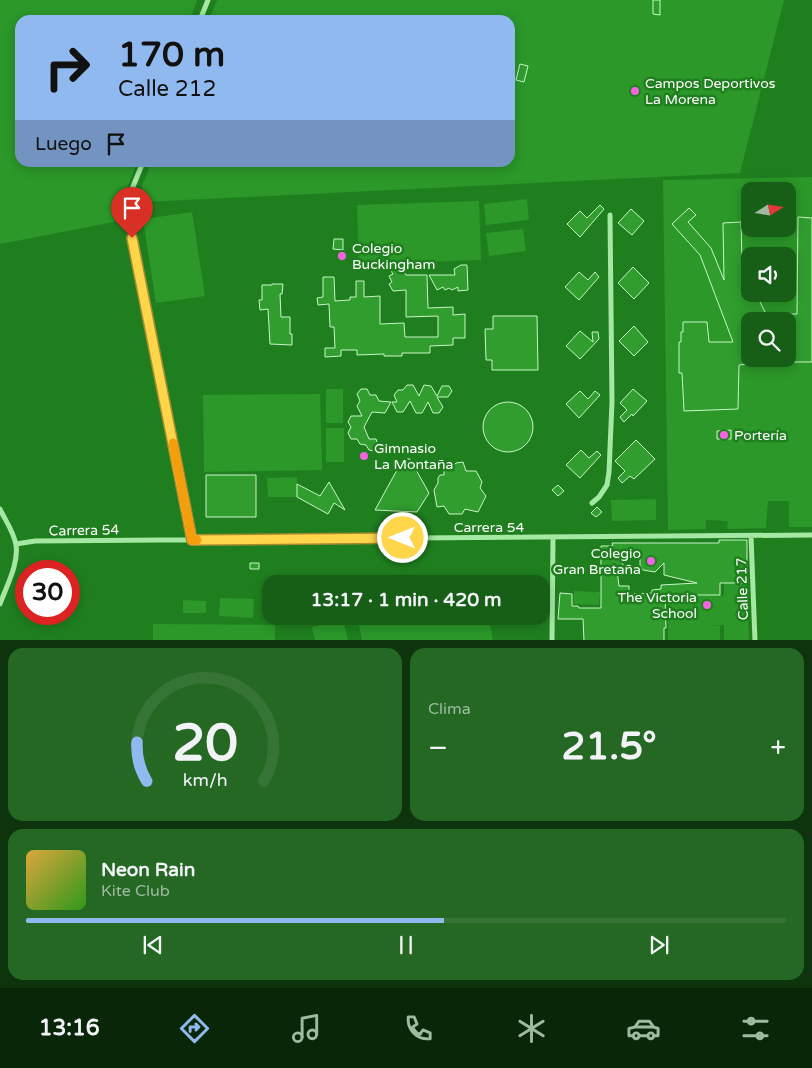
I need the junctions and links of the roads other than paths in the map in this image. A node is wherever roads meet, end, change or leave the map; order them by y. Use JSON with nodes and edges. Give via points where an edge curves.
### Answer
{"nodes":[{"id":1,"x":208,"y":0,"type":"edge"},
{"id":2,"x":202,"y":15,"type":"edge"},
{"id":3,"x":141,"y":167,"type":"edge"},
{"id":4,"x":610,"y":215,"type":"dead end"},
{"id":5,"x":592,"y":504,"type":"dead end"},
{"id":6,"x":0,"y":509,"type":"edge"},
{"id":7,"x":812,"y":535,"type":"edge"},
{"id":8,"x":751,"y":536,"type":"junction"},
{"id":9,"x":552,"y":537,"type":"junction"},
{"id":10,"x":192,"y":540,"type":"junction"},
{"id":11,"x":16,"y":544,"type":"junction"},
{"id":12,"x":0,"y":604,"type":"edge"},
{"id":13,"x":552,"y":640,"type":"edge"},
{"id":14,"x":755,"y":640,"type":"edge"}],
"edges":[{"from":1,"to":2,"type":"street"},
{"from":3,"to":10,"type":"street","via":[[130,194],[135,257]]},
{"from":4,"to":5,"type":"street","via":[[612,402],[609,472],[607,486]]},
{"from":6,"to":11,"type":"street"},
{"from":7,"to":8,"type":"street","name":"Carrera 54"},
{"from":8,"to":9,"type":"street","name":"Carrera 54"},
{"from":8,"to":14,"type":"street","name":"Calle 217"},
{"from":9,"to":10,"type":"street","name":"Carrera 54"},
{"from":9,"to":13,"type":"street"},
{"from":10,"to":11,"type":"street","name":"Carrera 54"},
{"from":11,"to":12,"type":"street","via":[[15,563]]}]}
